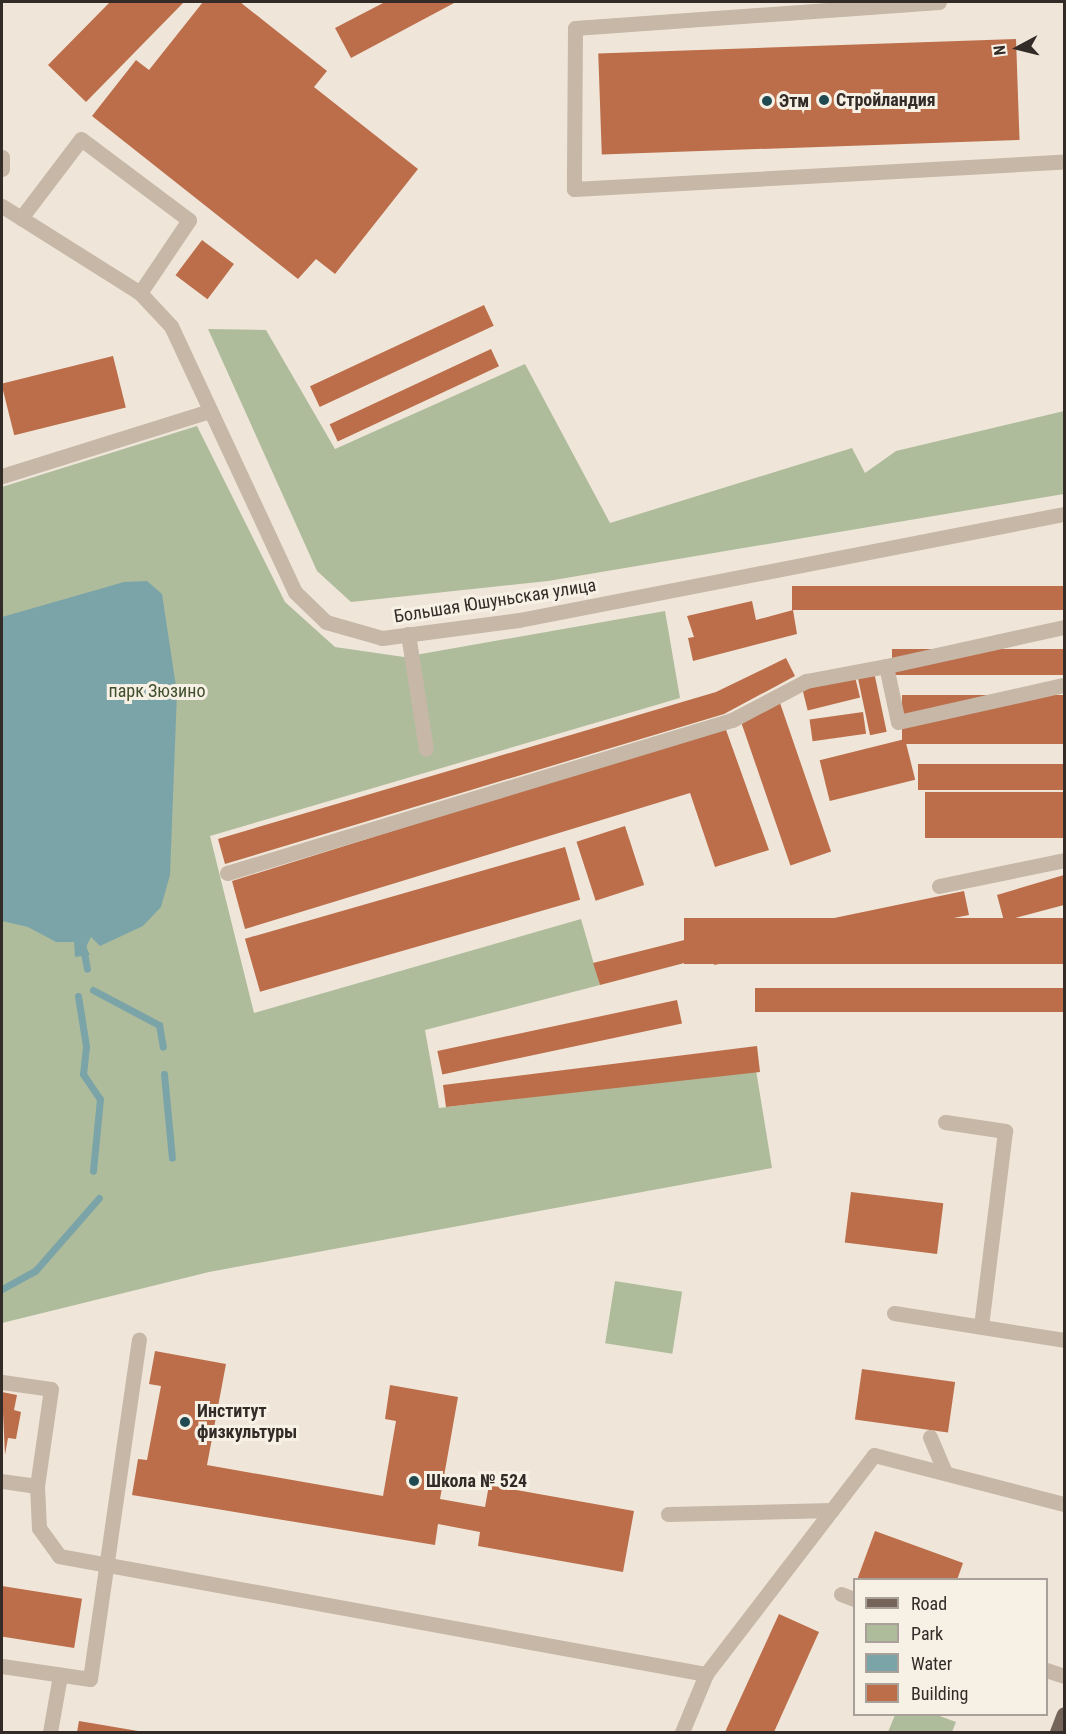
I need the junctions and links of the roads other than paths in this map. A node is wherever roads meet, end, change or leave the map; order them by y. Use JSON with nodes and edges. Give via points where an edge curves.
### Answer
{"nodes":[{"id":1,"x":939,"y":2,"type":"edge"},
{"id":2,"x":2,"y":157,"type":"edge"},
{"id":3,"x":1065,"y":162,"type":"edge"},
{"id":4,"x":2,"y":169,"type":"edge"},
{"id":5,"x":2,"y":206,"type":"edge"},
{"id":6,"x":21,"y":218,"type":"junction"},
{"id":7,"x":140,"y":293,"type":"junction"},
{"id":8,"x":210,"y":411,"type":"junction"},
{"id":9,"x":2,"y":476,"type":"edge"},
{"id":10,"x":1065,"y":514,"type":"edge"},
{"id":11,"x":1065,"y":627,"type":"edge"},
{"id":12,"x":408,"y":634,"type":"junction"},
{"id":13,"x":886,"y":666,"type":"junction"},
{"id":14,"x":1065,"y":686,"type":"edge"},
{"id":15,"x":426,"y":749,"type":"dead end"},
{"id":16,"x":1065,"y":860,"type":"edge"},
{"id":17,"x":227,"y":873,"type":"dead end"},
{"id":18,"x":939,"y":886,"type":"dead end"},
{"id":19,"x":945,"y":1122,"type":"dead end"},
{"id":20,"x":894,"y":1313,"type":"dead end"},
{"id":21,"x":981,"y":1327,"type":"junction"},
{"id":22,"x":138,"y":1340,"type":"dead end"},
{"id":23,"x":1065,"y":1340,"type":"edge"},
{"id":24,"x":2,"y":1382,"type":"edge"},
{"id":25,"x":930,"y":1437,"type":"dead end"},
{"id":26,"x":945,"y":1473,"type":"junction"},
{"id":27,"x":2,"y":1481,"type":"edge"},
{"id":28,"x":37,"y":1486,"type":"junction"},
{"id":29,"x":1065,"y":1504,"type":"edge"},
{"id":30,"x":832,"y":1510,"type":"junction"},
{"id":31,"x":668,"y":1514,"type":"dead end"},
{"id":32,"x":106,"y":1567,"type":"junction"},
{"id":33,"x":2,"y":1666,"type":"edge"},
{"id":34,"x":1048,"y":1670,"type":"edge"},
{"id":35,"x":706,"y":1674,"type":"junction"},
{"id":36,"x":60,"y":1675,"type":"junction"},
{"id":37,"x":1065,"y":1676,"type":"edge"},
{"id":38,"x":1065,"y":1714,"type":"edge"},
{"id":39,"x":50,"y":1732,"type":"edge"},
{"id":40,"x":682,"y":1732,"type":"edge"},
{"id":41,"x":1057,"y":1732,"type":"edge"}],
"edges":[{"from":1,"to":3,"type":"street","via":[[575,28],[574,189]]},
{"from":2,"to":4,"type":"street"},
{"from":5,"to":6,"type":"street","name":"Большая Юшуньская улица"},
{"from":6,"to":7,"type":"street","name":"Большая Юшуньская улица"},
{"from":6,"to":7,"type":"street","via":[[81,140],[189,220]]},
{"from":7,"to":8,"type":"street","name":"Большая Юшуньская улица","via":[[171,326]]},
{"from":8,"to":9,"type":"street"},
{"from":8,"to":12,"type":"street","name":"Большая Юшуньская улица","via":[[295,592],[326,622],[382,638]]},
{"from":10,"to":12,"type":"street","name":"Большая Юшуньская улица","via":[[519,620]]},
{"from":11,"to":13,"type":"street"},
{"from":12,"to":15,"type":"street"},
{"from":13,"to":14,"type":"street","via":[[898,722]]},
{"from":13,"to":17,"type":"street","via":[[806,681],[732,720]]},
{"from":16,"to":18,"type":"street"},
{"from":19,"to":21,"type":"street","via":[[1005,1131]]},
{"from":20,"to":21,"type":"street"},
{"from":21,"to":23,"type":"street"},
{"from":22,"to":32,"type":"street"},
{"from":24,"to":28,"type":"street","via":[[51,1389]]},
{"from":25,"to":26,"type":"street"},
{"from":26,"to":29,"type":"street"},
{"from":26,"to":30,"type":"street","via":[[874,1455]]},
{"from":27,"to":28,"type":"street"},
{"from":28,"to":32,"type":"street","via":[[39,1528],[59,1556]]},
{"from":30,"to":31,"type":"street"},
{"from":30,"to":35,"type":"street"},
{"from":32,"to":35,"type":"street"},
{"from":32,"to":36,"type":"street","via":[[90,1679]]},
{"from":33,"to":36,"type":"street"},
{"from":34,"to":37,"type":"street"},
{"from":35,"to":40,"type":"street"},
{"from":36,"to":39,"type":"street"},
{"from":38,"to":41,"type":"main road"}]}
